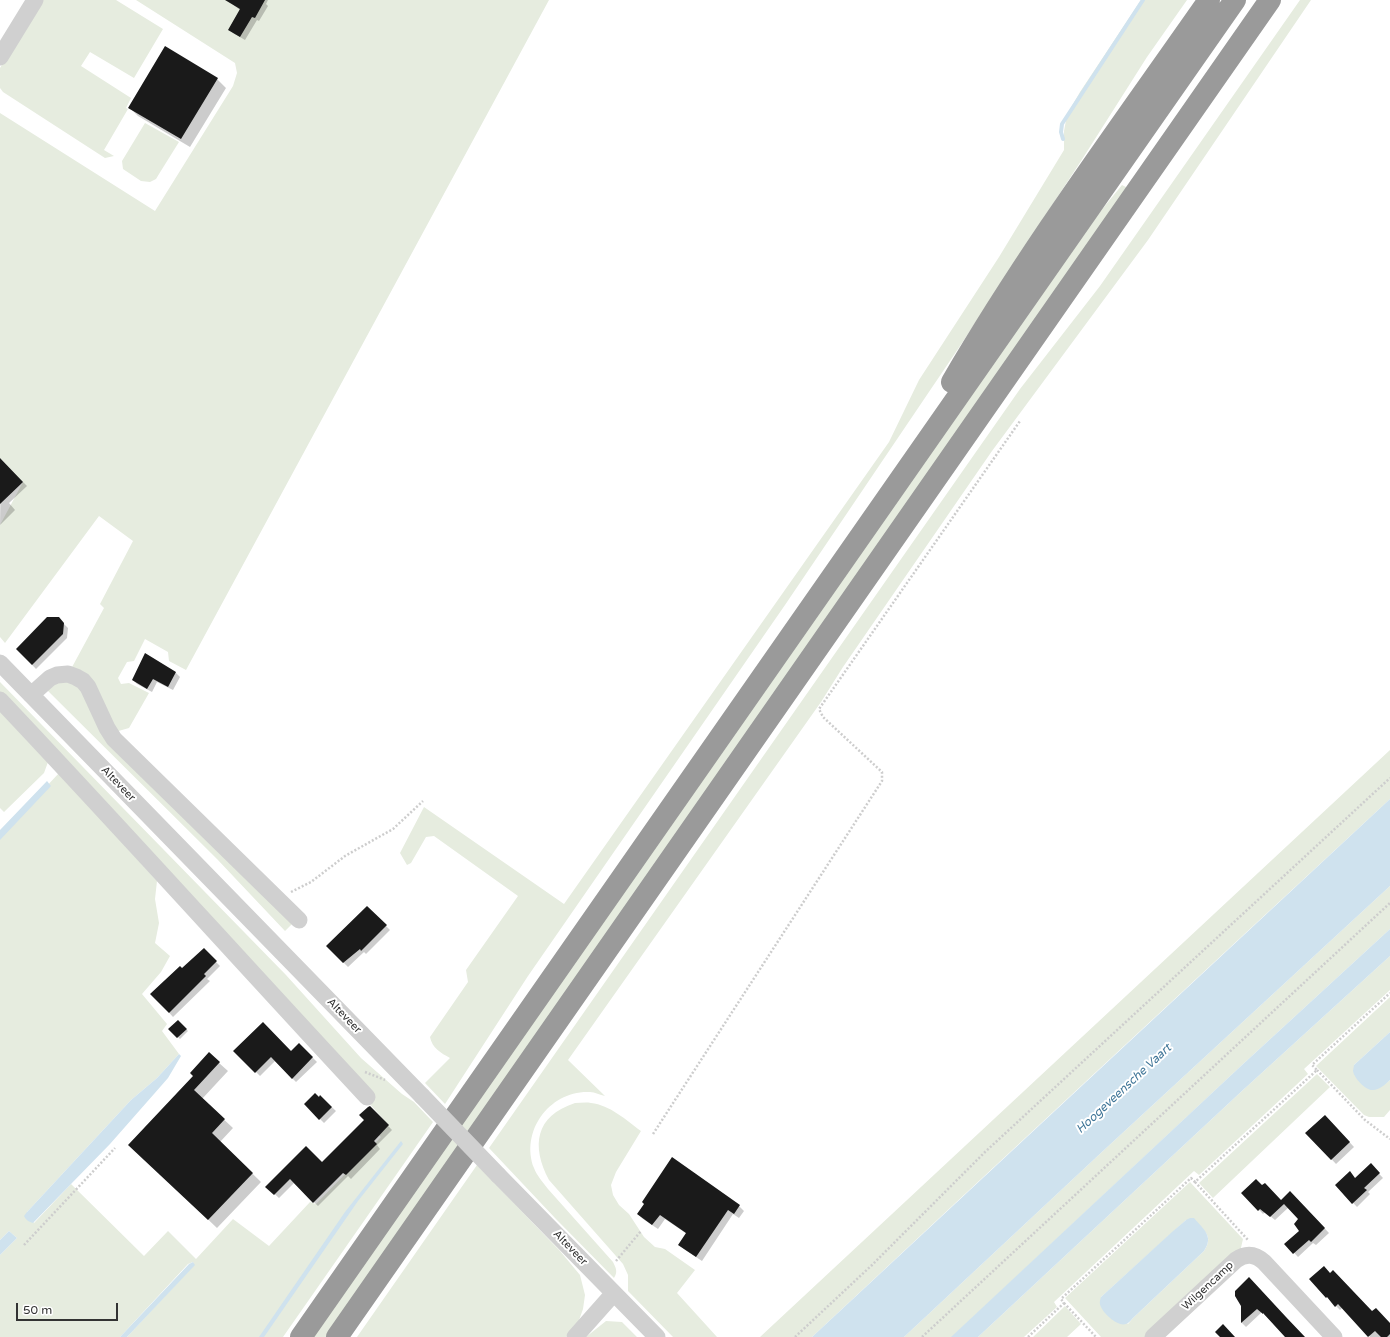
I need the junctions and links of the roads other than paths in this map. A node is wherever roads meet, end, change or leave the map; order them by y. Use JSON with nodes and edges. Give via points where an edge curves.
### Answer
{"nodes":[{"id":1,"x":35,"y":0,"type":"edge"},
{"id":2,"x":1209,"y":0,"type":"edge"},
{"id":3,"x":1234,"y":0,"type":"edge"},
{"id":4,"x":1270,"y":0,"type":"edge"},
{"id":5,"x":0,"y":57,"type":"edge"},
{"id":6,"x":871,"y":520,"type":"junction"},
{"id":7,"x":0,"y":663,"type":"edge"},
{"id":8,"x":31,"y":694,"type":"junction"},
{"id":9,"x":0,"y":700,"type":"edge"},
{"id":10,"x":299,"y":920,"type":"dead end"},
{"id":11,"x":367,"y":1097,"type":"dead end"},
{"id":12,"x":614,"y":1293,"type":"junction"},
{"id":13,"x":301,"y":1337,"type":"edge"},
{"id":14,"x":337,"y":1337,"type":"edge"},
{"id":15,"x":575,"y":1337,"type":"edge"},
{"id":16,"x":657,"y":1337,"type":"edge"},
{"id":17,"x":1153,"y":1337,"type":"edge"},
{"id":18,"x":1334,"y":1337,"type":"edge"}],
"edges":[{"from":1,"to":5,"type":"street"},
{"from":2,"to":6,"type":"highway","via":[[982,330]]},
{"from":3,"to":6,"type":"highway"},
{"from":4,"to":14,"type":"highway"},
{"from":6,"to":13,"type":"highway"},
{"from":7,"to":8,"type":"street","name":"Alteveer"},
{"from":8,"to":10,"type":"street","via":[[57,674],[72,675],[83,681],[114,738]]},
{"from":8,"to":12,"type":"street","name":"Alteveer","bridge":true},
{"from":9,"to":11,"type":"street"},
{"from":12,"to":15,"type":"street"},
{"from":12,"to":16,"type":"street","name":"Alteveer"},
{"from":17,"to":18,"type":"street","name":"Wilgencamp","via":[[1236,1260],[1246,1255],[1256,1256],[1264,1262]]}]}
